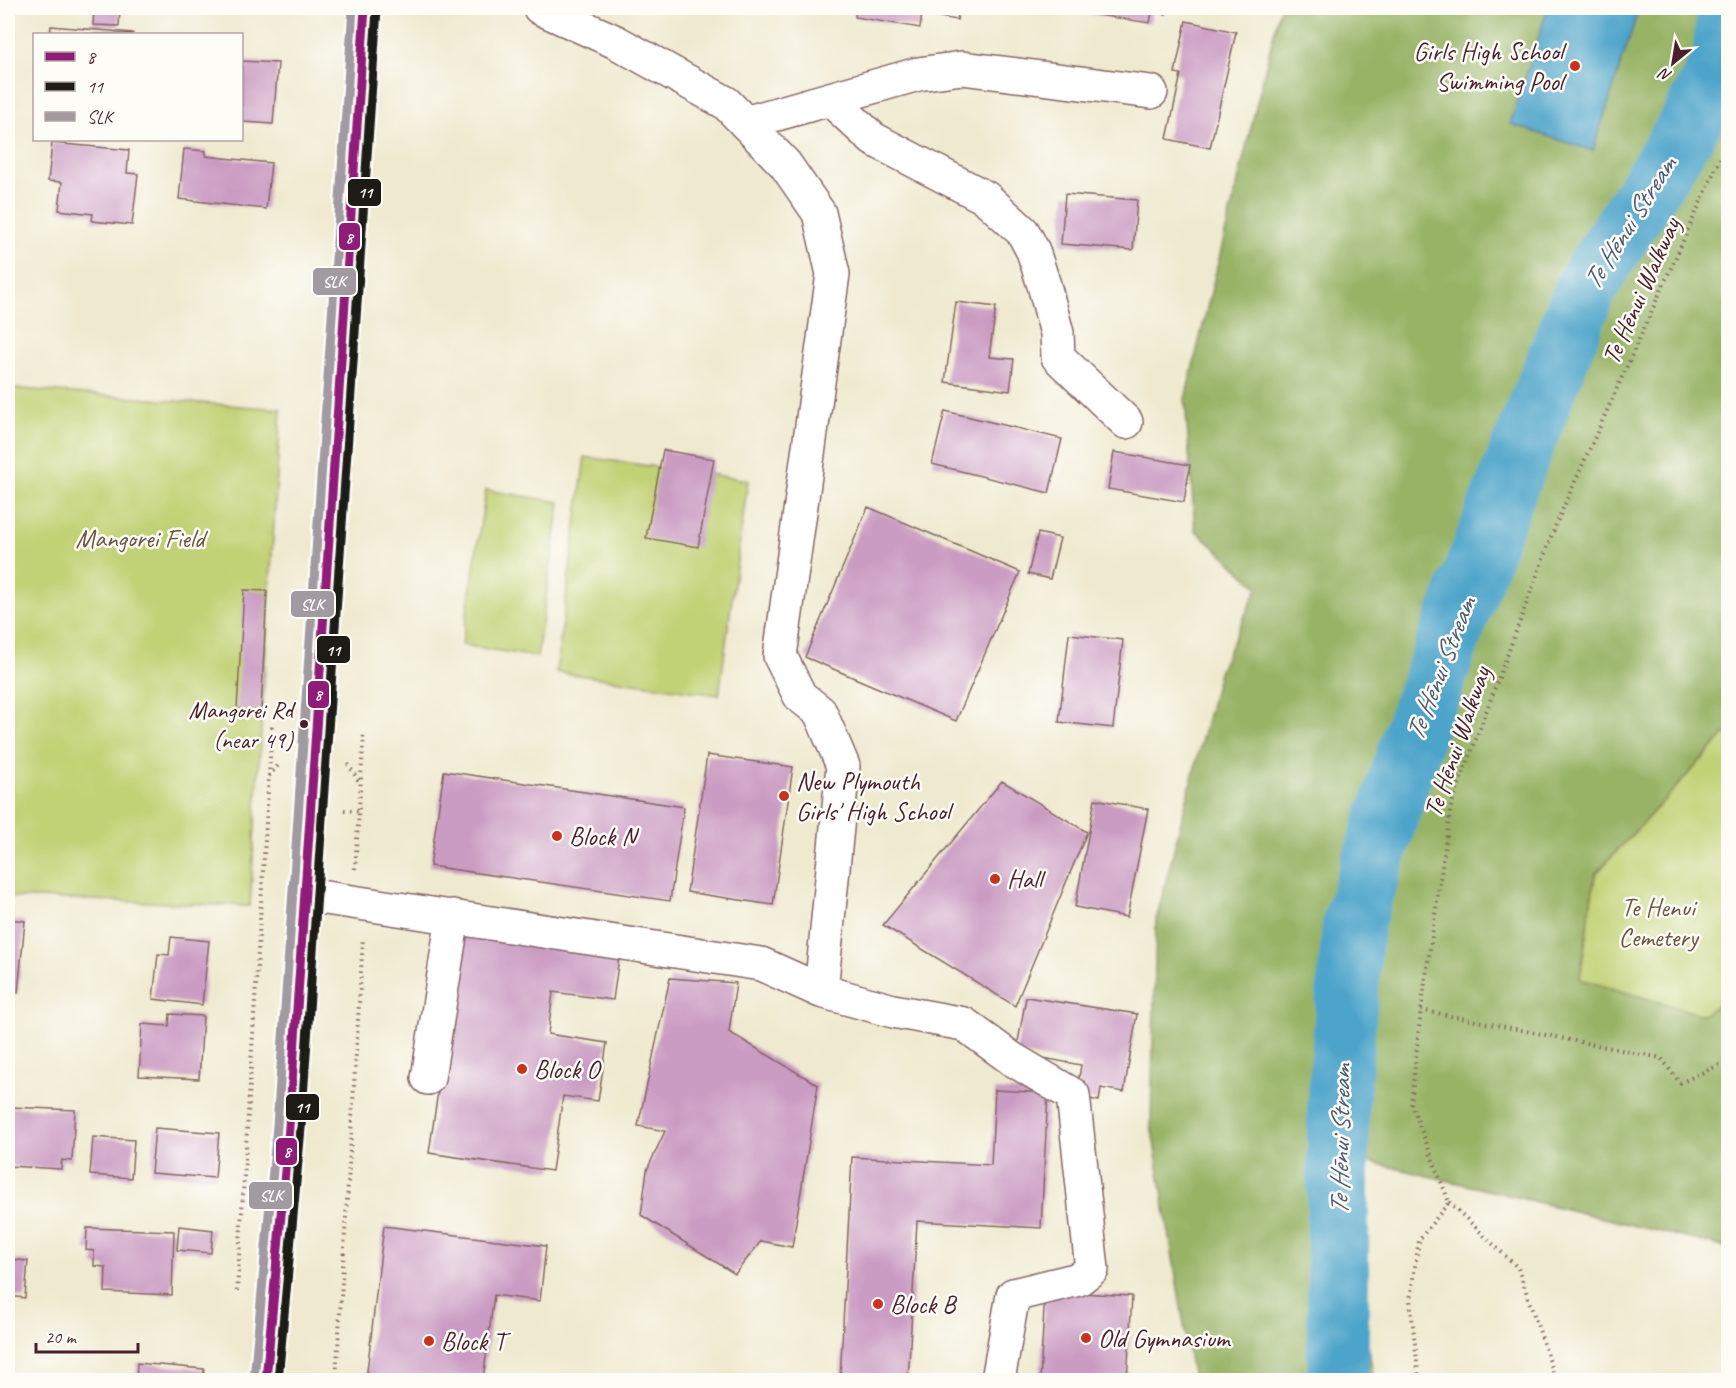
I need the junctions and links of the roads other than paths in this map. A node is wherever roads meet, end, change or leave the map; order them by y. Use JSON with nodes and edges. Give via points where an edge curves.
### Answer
{"nodes":[{"id":1,"x":365,"y":8,"type":"edge"},
{"id":2,"x":540,"y":8,"type":"edge"},
{"id":3,"x":1151,"y":92,"type":"dead end"},
{"id":4,"x":831,"y":100,"type":"junction"},
{"id":5,"x":745,"y":123,"type":"junction"},
{"id":6,"x":1125,"y":422,"type":"dead end"},
{"id":7,"x":306,"y":895,"type":"junction"},
{"id":8,"x":453,"y":916,"type":"junction"},
{"id":9,"x":821,"y":991,"type":"junction"},
{"id":10,"x":428,"y":1078,"type":"dead end"},
{"id":11,"x":266,"y":1380,"type":"edge"},
{"id":12,"x":998,"y":1380,"type":"edge"}],
"edges":[{"from":1,"to":7,"type":"main road"},
{"from":2,"to":5,"type":"lane","via":[[616,42],[726,103]]},
{"from":3,"to":4,"type":"lane","via":[[962,68],[918,75]]},
{"from":4,"to":5,"type":"lane"},
{"from":4,"to":6,"type":"lane","via":[[873,139],[986,198],[1023,232],[1044,285],[1057,333],[1058,357]]},
{"from":5,"to":9,"type":"lane","via":[[785,164],[819,213],[833,274],[780,656],[800,696],[820,712],[843,766]]},
{"from":7,"to":8,"type":"lane"},
{"from":7,"to":11,"type":"main road"},
{"from":8,"to":9,"type":"lane","via":[[761,964]]},
{"from":8,"to":10,"type":"lane"},
{"from":9,"to":12,"type":"lane","via":[[893,1011],[964,1024],[1011,1059],[1072,1095],[1092,1269],[1079,1279],[1013,1295]]}]}
